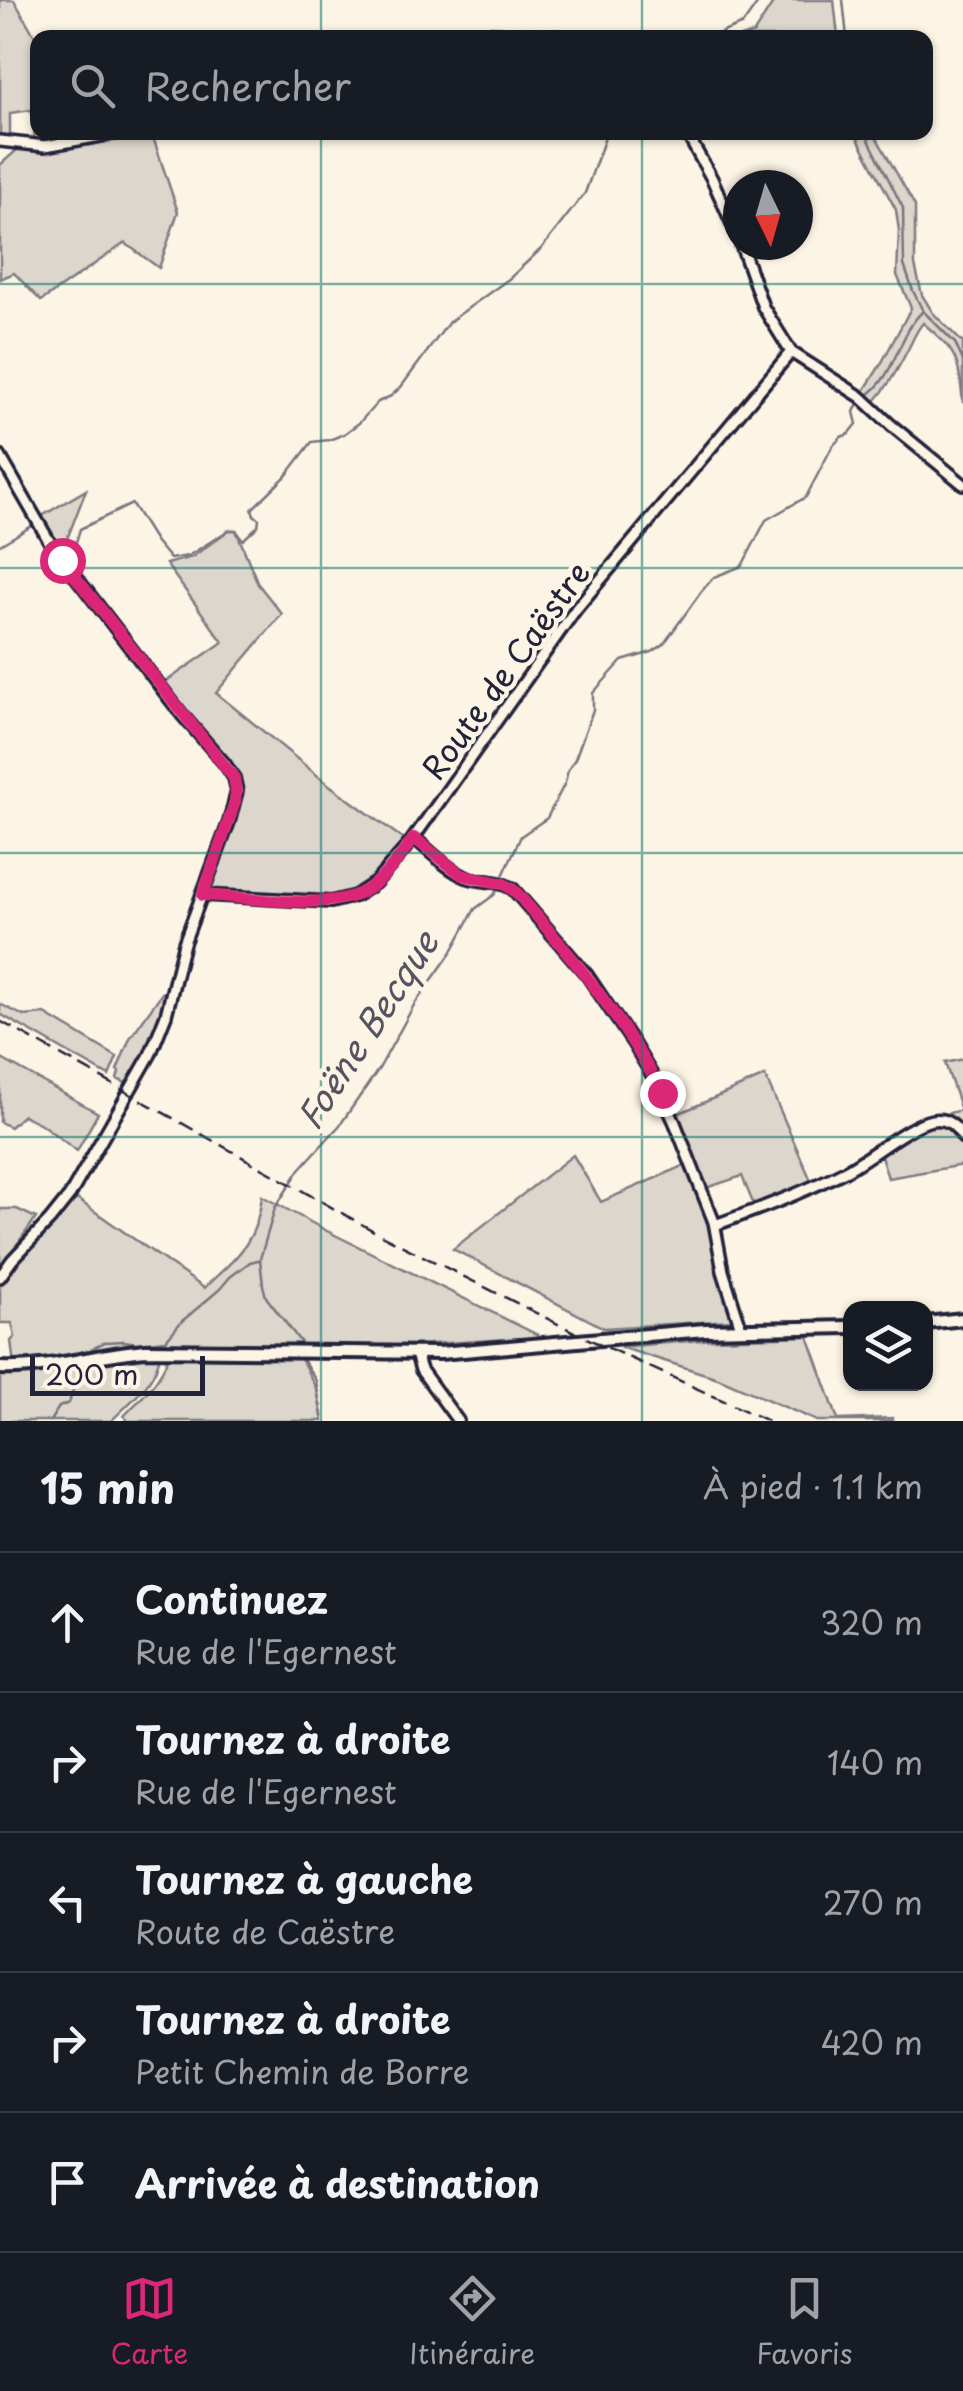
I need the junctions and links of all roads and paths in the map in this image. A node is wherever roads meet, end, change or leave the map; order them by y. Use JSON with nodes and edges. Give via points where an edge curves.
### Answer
{"nodes":[{"id":1,"x":79,"y":140,"type":"edge"},
{"id":2,"x":690,"y":140,"type":"edge"},
{"id":3,"x":0,"y":141,"type":"edge"},
{"id":4,"x":723,"y":204,"type":"edge"},
{"id":5,"x":746,"y":260,"type":"edge"},
{"id":6,"x":791,"y":352,"type":"junction"},
{"id":7,"x":0,"y":456,"type":"edge"},
{"id":8,"x":963,"y":484,"type":"edge"},
{"id":9,"x":414,"y":838,"type":"junction"},
{"id":10,"x":203,"y":895,"type":"junction"},
{"id":11,"x":963,"y":1138,"type":"edge"},
{"id":12,"x":716,"y":1226,"type":"junction"},
{"id":13,"x":0,"y":1277,"type":"edge"},
{"id":14,"x":963,"y":1319,"type":"edge"},
{"id":15,"x":933,"y":1322,"type":"edge"},
{"id":16,"x":843,"y":1327,"type":"edge"},
{"id":17,"x":741,"y":1328,"type":"junction"},
{"id":18,"x":416,"y":1354,"type":"junction"},
{"id":19,"x":0,"y":1368,"type":"edge"},
{"id":20,"x":458,"y":1421,"type":"edge"}],
"edges":[{"from":1,"to":3,"type":"street","via":[[45,146]]},
{"from":2,"to":4,"type":"street"},
{"from":5,"to":6,"type":"street","via":[[763,307]]},
{"from":6,"to":8,"type":"street","via":[[861,397]]},
{"from":6,"to":9,"type":"street","name":"Route de Caëstre","via":[[576,609]]},
{"from":7,"to":10,"type":"street","via":[[55,550],[234,778],[235,802]]},
{"from":9,"to":10,"type":"street","name":"Route de Caëstre","via":[[375,883],[345,900]]},
{"from":9,"to":12,"type":"street","via":[[462,875],[512,889],[588,975],[662,1093]]},
{"from":10,"to":13,"type":"street","via":[[152,1050],[73,1190]]},
{"from":11,"to":12,"type":"street","via":[[949,1122],[926,1122],[821,1183]]},
{"from":12,"to":17,"type":"street"},
{"from":14,"to":15,"type":"main road"},
{"from":16,"to":17,"type":"main road"},
{"from":17,"to":18,"type":"main road"},
{"from":18,"to":19,"type":"main road","via":[[138,1351]]},
{"from":18,"to":20,"type":"street"}]}
